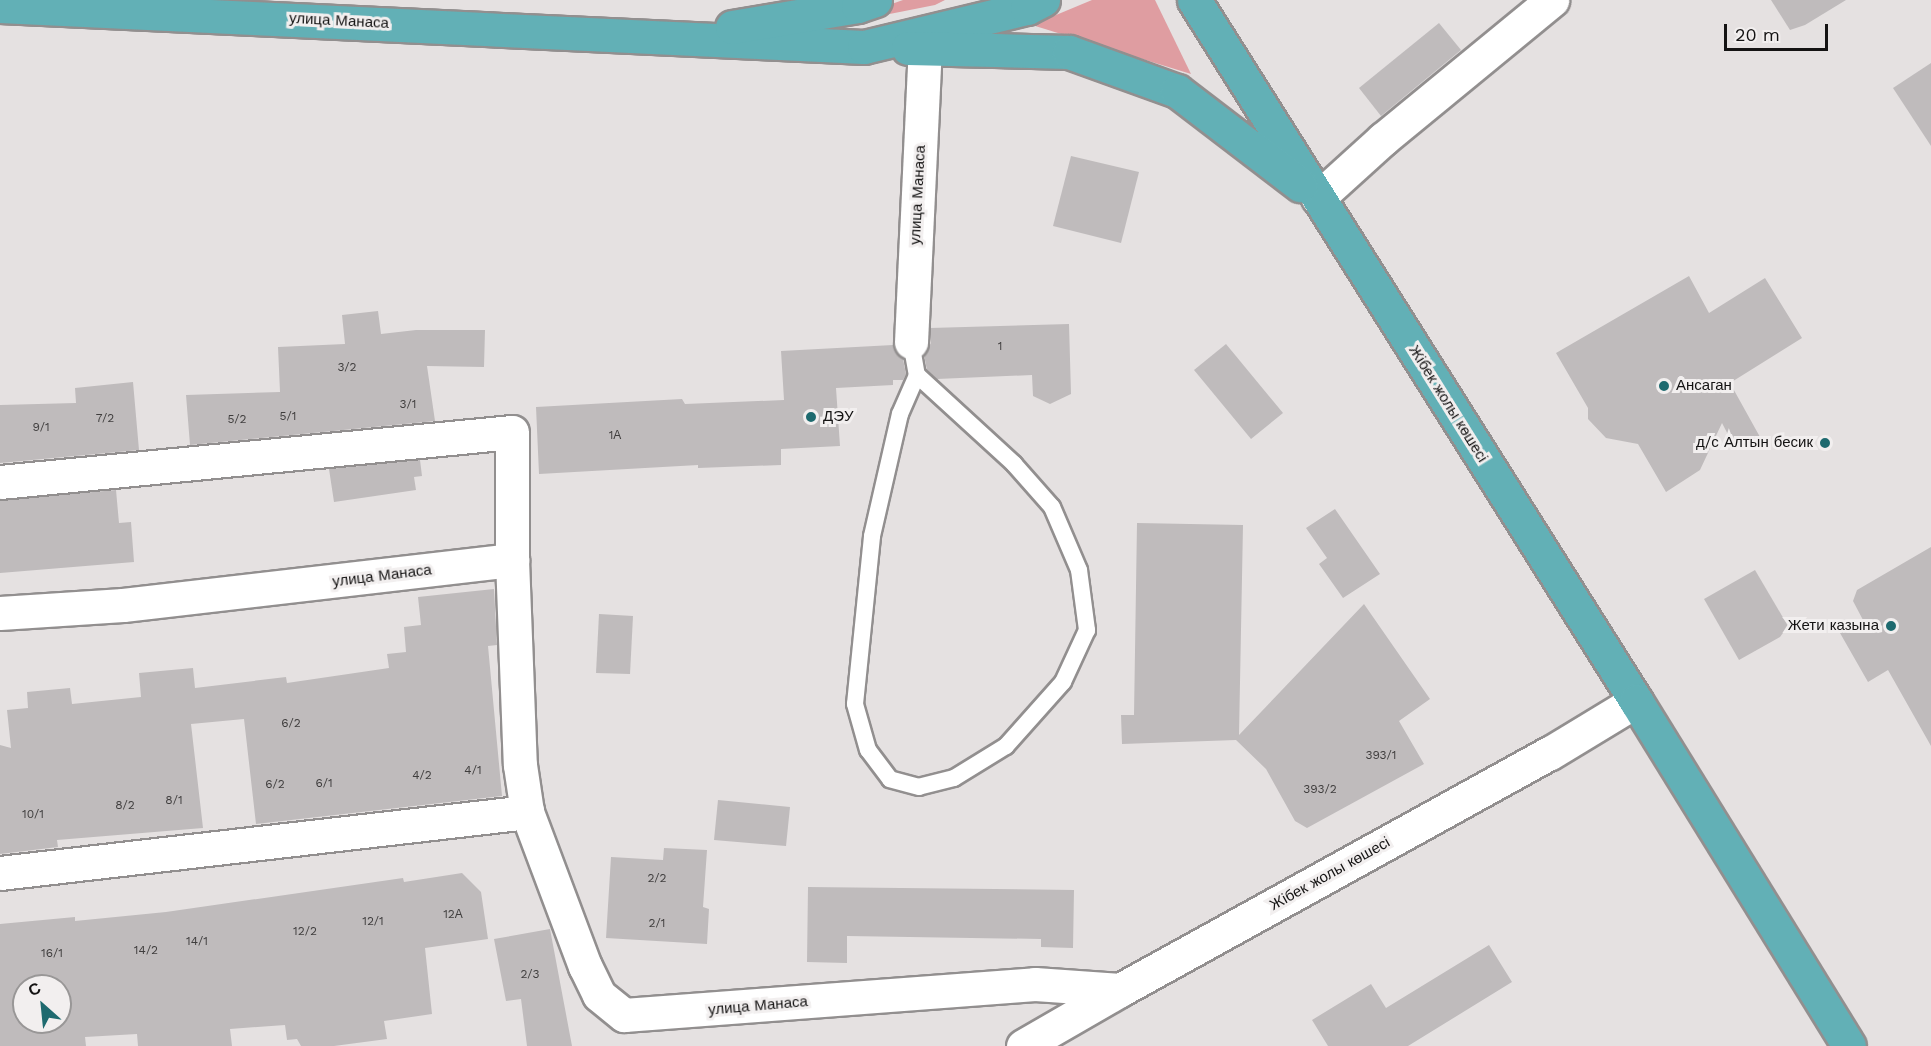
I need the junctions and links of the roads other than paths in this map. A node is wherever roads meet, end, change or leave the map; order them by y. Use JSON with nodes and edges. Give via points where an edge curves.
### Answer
{"nodes":[{"id":1,"x":875,"y":0,"type":"edge"},
{"id":2,"x":1043,"y":0,"type":"edge"},
{"id":3,"x":1194,"y":0,"type":"edge"},
{"id":4,"x":1552,"y":0,"type":"edge"},
{"id":5,"x":0,"y":6,"type":"edge"},
{"id":6,"x":802,"y":8,"type":"edge"},
{"id":7,"x":677,"y":37,"type":"junction"},
{"id":8,"x":864,"y":47,"type":"junction"},
{"id":9,"x":925,"y":48,"type":"junction"},
{"id":10,"x":1318,"y":198,"type":"junction"},
{"id":11,"x":911,"y":342,"type":"joint"},
{"id":12,"x":917,"y":375,"type":"junction"},
{"id":13,"x":0,"y":482,"type":"edge"},
{"id":14,"x":512,"y":560,"type":"junction"},
{"id":15,"x":0,"y":613,"type":"edge"},
{"id":16,"x":1636,"y":701,"type":"junction"},
{"id":17,"x":526,"y":812,"type":"junction"},
{"id":18,"x":0,"y":873,"type":"edge"},
{"id":19,"x":1120,"y":990,"type":"junction"},
{"id":20,"x":1023,"y":1046,"type":"edge"},
{"id":21,"x":1849,"y":1046,"type":"edge"}],
"edges":[{"from":1,"to":6,"type":"highway","via":[[858,6]]},
{"from":2,"to":8,"type":"highway","via":[[1027,8]]},
{"from":3,"to":10,"type":"highway","name":"Жібек жолы көшесі"},
{"from":4,"to":10,"type":"street","via":[[1383,139]]},
{"from":5,"to":7,"type":"highway","name":"улица Манаса"},
{"from":6,"to":7,"type":"highway"},
{"from":7,"to":8,"type":"highway"},
{"from":8,"to":9,"type":"highway"},
{"from":9,"to":10,"type":"highway","via":[[1069,52],[1177,91]]},
{"from":9,"to":11,"type":"street","name":"улица Манаса"},
{"from":10,"to":16,"type":"highway","name":"Жібек жолы көшесі"},
{"from":11,"to":12,"type":"lane"},
{"from":12,"to":12,"type":"lane","via":[[1014,464],[1052,507],[1079,570],[1087,630],[1063,682],[1006,746],[954,778],[919,788],[890,779],[868,750],[855,704],[872,536],[900,414]]},
{"from":13,"to":14,"type":"street","via":[[512,432]]},
{"from":14,"to":15,"type":"street","name":"улица Манаса","via":[[146,603]]},
{"from":14,"to":17,"type":"street","name":"улица Манаса","via":[[520,765]]},
{"from":16,"to":19,"type":"street","name":"Жібек жолы көшесі","via":[[1550,753]]},
{"from":16,"to":21,"type":"highway","name":"Жібек жолы көшесі"},
{"from":17,"to":18,"type":"street"},
{"from":17,"to":19,"type":"street","name":"улица Манаса","via":[[598,995],[624,1015],[1035,984]]},
{"from":19,"to":20,"type":"street","name":"Жібек жолы көшесі"}]}
